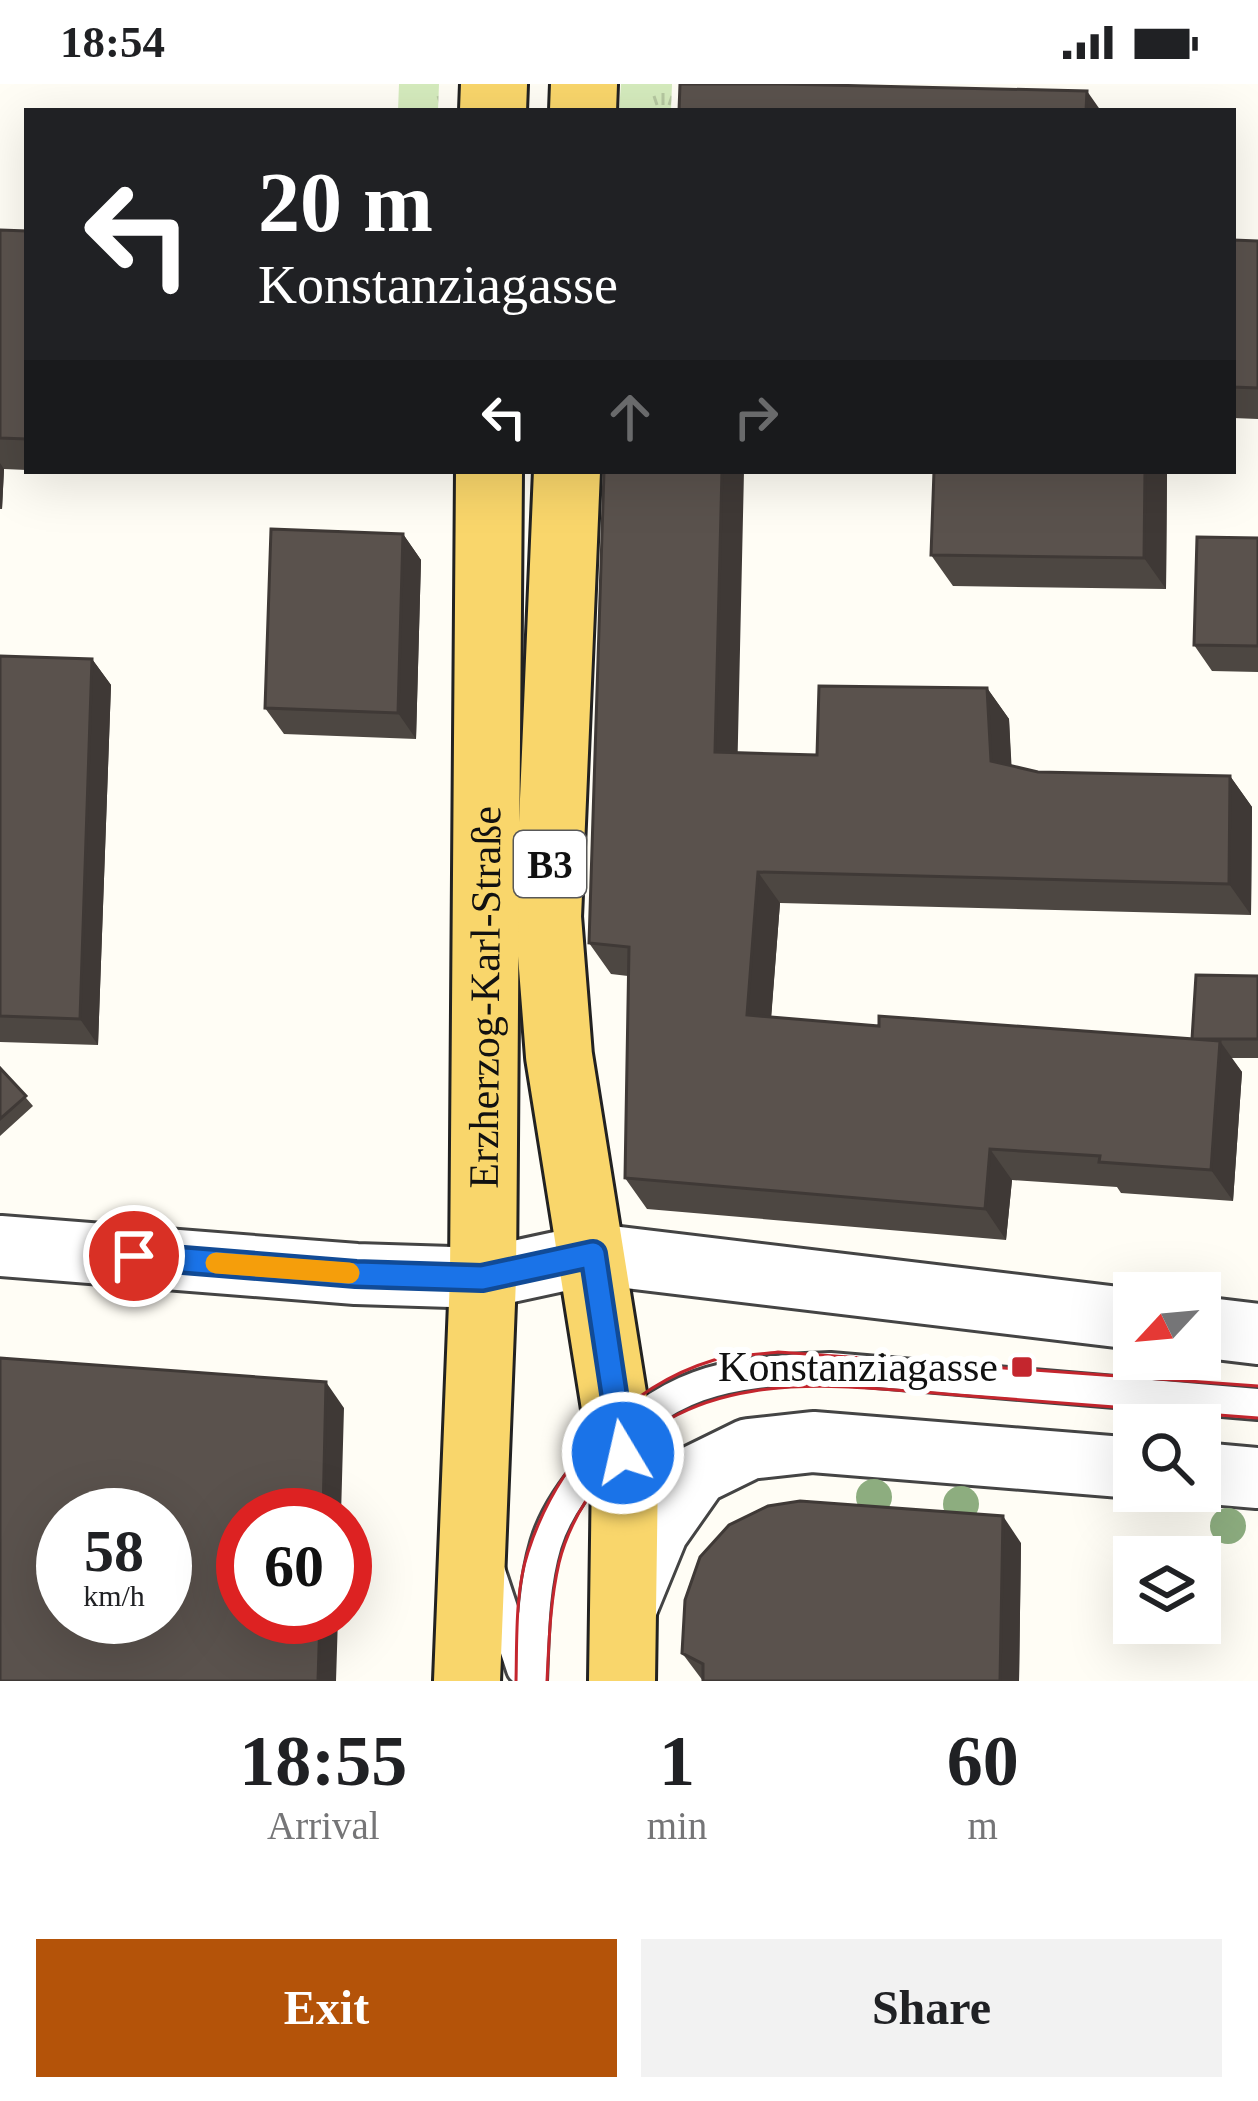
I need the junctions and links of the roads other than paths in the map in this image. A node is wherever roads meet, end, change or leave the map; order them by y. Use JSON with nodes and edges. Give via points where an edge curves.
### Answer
{"nodes":[{"id":1,"x":489,"y":474,"type":"edge"},
{"id":2,"x":567,"y":474,"type":"edge"},
{"id":3,"x":0,"y":1246,"type":"edge"},
{"id":4,"x":593,"y":1254,"type":"junction"},
{"id":5,"x":482,"y":1278,"type":"junction"},
{"id":6,"x":1113,"y":1316,"type":"edge"},
{"id":7,"x":1221,"y":1330,"type":"edge"},
{"id":8,"x":1258,"y":1334,"type":"edge"},
{"id":9,"x":1258,"y":1404,"type":"edge"},
{"id":10,"x":620,"y":1434,"type":"junction"},
{"id":11,"x":1113,"y":1466,"type":"edge"},
{"id":12,"x":1221,"y":1475,"type":"edge"},
{"id":13,"x":1258,"y":1478,"type":"edge"},
{"id":14,"x":472,"y":1522,"type":"junction"},
{"id":15,"x":624,"y":1614,"type":"junction"},
{"id":16,"x":466,"y":1681,"type":"edge"},
{"id":17,"x":528,"y":1681,"type":"edge"},
{"id":18,"x":622,"y":1681,"type":"edge"}],
"edges":[{"from":1,"to":5,"type":"main road","name":"Erzherzog-Karl-Straße","number":"B3"},
{"from":2,"to":4,"type":"main road","name":"Erzherzog-Karl-Straße","number":"B3","via":[[548,916],[560,1056]]},
{"from":3,"to":5,"type":"street"},
{"from":4,"to":5,"type":"street"},
{"from":4,"to":6,"type":"street"},
{"from":4,"to":10,"type":"main road","name":"Erzherzog-Karl-Straße","number":"B3"},
{"from":5,"to":14,"type":"main road","name":"Erzherzog-Karl-Straße","number":"B3"},
{"from":7,"to":8,"type":"street"},
{"from":9,"to":10,"type":"lane","via":[[780,1370],[711,1380]]},
{"from":10,"to":15,"type":"main road","name":"Erzherzog-Karl-Straße","number":"B3"},
{"from":10,"to":17,"type":"lane","name":"Erzherzog-Karl-Straße","via":[[568,1495],[547,1539]]},
{"from":11,"to":15,"type":"street","via":[[813,1442],[748,1449],[698,1474],[658,1531]]},
{"from":12,"to":13,"type":"street"},
{"from":14,"to":16,"type":"main road","name":"Erzherzog-Karl-Straße","number":"B3"},
{"from":14,"to":17,"type":"lane","name":"Erzherzog-Karl-Straße"},
{"from":15,"to":18,"type":"main road","name":"Erzherzog-Karl-Straße","number":"B3"}]}
